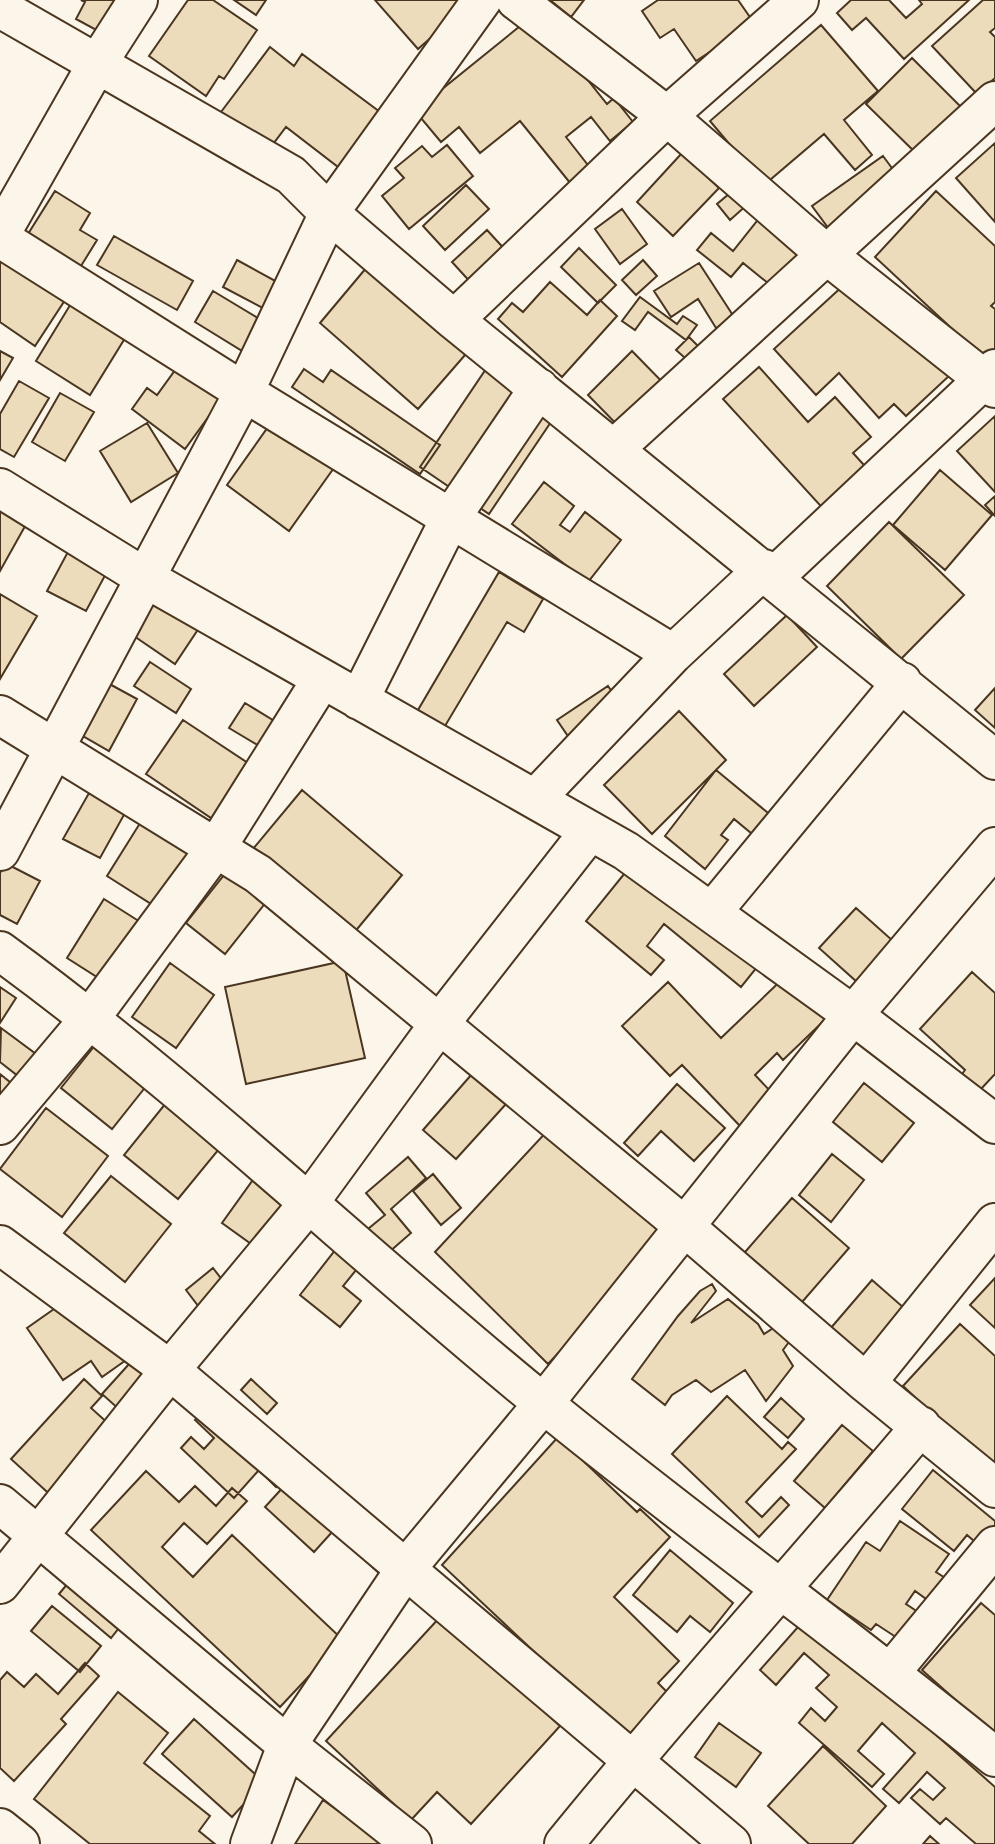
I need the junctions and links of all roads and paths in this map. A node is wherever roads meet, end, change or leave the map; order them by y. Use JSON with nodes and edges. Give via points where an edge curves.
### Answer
{"nodes":[{"id":1,"x":138,"y":0,"type":"edge"},
{"id":2,"x":482,"y":0,"type":"edge"},
{"id":3,"x":516,"y":0,"type":"edge"},
{"id":4,"x":799,"y":0,"type":"edge"},
{"id":5,"x":0,"y":8,"type":"edge"},
{"id":6,"x":97,"y":64,"type":"junction"},
{"id":7,"x":995,"y":101,"type":"edge"},
{"id":8,"x":667,"y":116,"type":"junction"},
{"id":9,"x":329,"y":213,"type":"junction"},
{"id":10,"x":0,"y":236,"type":"edge"},
{"id":11,"x":827,"y":255,"type":"junction"},
{"id":12,"x":454,"y":320,"type":"junction"},
{"id":13,"x":991,"y":378,"type":"edge"},
{"id":14,"x":539,"y":388,"type":"junction"},
{"id":15,"x":244,"y":392,"type":"junction"},
{"id":16,"x":614,"y":449,"type":"junction"},
{"id":17,"x":0,"y":488,"type":"edge"},
{"id":18,"x":450,"y":519,"type":"junction"},
{"id":19,"x":768,"y":573,"type":"junction"},
{"id":20,"x":147,"y":579,"type":"junction"},
{"id":21,"x":673,"y":654,"type":"junction"},
{"id":22,"x":322,"y":679,"type":"junction"},
{"id":23,"x":902,"y":682,"type":"junction"},
{"id":24,"x":359,"y":700,"type":"junction"},
{"id":25,"x":0,"y":715,"type":"edge"},
{"id":26,"x":55,"y":748,"type":"junction"},
{"id":27,"x":995,"y":760,"type":"edge"},
{"id":28,"x":535,"y":799,"type":"junction"},
{"id":29,"x":590,"y":831,"type":"junction"},
{"id":30,"x":995,"y":847,"type":"edge"},
{"id":31,"x":216,"y":848,"type":"junction"},
{"id":32,"x":0,"y":851,"type":"edge"},
{"id":33,"x":712,"y":912,"type":"junction"},
{"id":34,"x":0,"y":951,"type":"edge"},
{"id":35,"x":853,"y":1016,"type":"junction"},
{"id":36,"x":91,"y":1017,"type":"junction"},
{"id":37,"x":440,"y":1023,"type":"junction"},
{"id":38,"x":995,"y":1124,"type":"edge"},
{"id":39,"x":0,"y":1125,"type":"edge"},
{"id":40,"x":308,"y":1205,"type":"junction"},
{"id":41,"x":995,"y":1223,"type":"edge"},
{"id":42,"x":684,"y":1226,"type":"junction"},
{"id":43,"x":0,"y":1245,"type":"edge"},
{"id":44,"x":170,"y":1370,"type":"junction"},
{"id":45,"x":866,"y":1383,"type":"junction"},
{"id":46,"x":543,"y":1404,"type":"junction"},
{"id":47,"x":921,"y":1426,"type":"junction"},
{"id":48,"x":995,"y":1488,"type":"edge"},
{"id":49,"x":0,"y":1504,"type":"edge"},
{"id":50,"x":37,"y":1534,"type":"junction"},
{"id":51,"x":995,"y":1546,"type":"edge"},
{"id":52,"x":404,"y":1571,"type":"junction"},
{"id":53,"x":0,"y":1584,"type":"edge"},
{"id":54,"x":781,"y":1592,"type":"junction"},
{"id":55,"x":891,"y":1672,"type":"junction"},
{"id":56,"x":287,"y":1745,"type":"junction"},
{"id":57,"x":995,"y":1757,"type":"edge"},
{"id":58,"x":631,"y":1761,"type":"junction"},
{"id":59,"x":0,"y":1828,"type":"edge"},
{"id":60,"x":20,"y":1844,"type":"edge"},
{"id":61,"x":250,"y":1844,"type":"edge"},
{"id":62,"x":412,"y":1844,"type":"edge"},
{"id":63,"x":564,"y":1844,"type":"edge"},
{"id":64,"x":731,"y":1844,"type":"edge"}],
"edges":[{"from":1,"to":6,"type":"street"},
{"from":2,"to":9,"type":"street"},
{"from":3,"to":8,"type":"street"},
{"from":4,"to":8,"type":"street"},
{"from":5,"to":6,"type":"street"},
{"from":6,"to":9,"type":"street","via":[[291,176]]},
{"from":6,"to":10,"type":"street"},
{"from":7,"to":11,"type":"street"},
{"from":8,"to":11,"type":"street"},
{"from":8,"to":12,"type":"street"},
{"from":9,"to":12,"type":"street"},
{"from":9,"to":15,"type":"street"},
{"from":10,"to":15,"type":"street"},
{"from":11,"to":13,"type":"street"},
{"from":11,"to":16,"type":"street"},
{"from":12,"to":14,"type":"street"},
{"from":13,"to":19,"type":"street"},
{"from":14,"to":16,"type":"street"},
{"from":14,"to":18,"type":"street"},
{"from":15,"to":18,"type":"street"},
{"from":15,"to":20,"type":"street"},
{"from":16,"to":19,"type":"street"},
{"from":17,"to":20,"type":"street"},
{"from":18,"to":21,"type":"street"},
{"from":18,"to":24,"type":"street"},
{"from":19,"to":21,"type":"street"},
{"from":19,"to":23,"type":"street"},
{"from":20,"to":22,"type":"street"},
{"from":20,"to":26,"type":"street"},
{"from":21,"to":28,"type":"street"},
{"from":22,"to":24,"type":"street"},
{"from":22,"to":31,"type":"street"},
{"from":23,"to":27,"type":"street"},
{"from":23,"to":33,"type":"street"},
{"from":24,"to":28,"type":"street"},
{"from":25,"to":26,"type":"street"},
{"from":26,"to":31,"type":"street"},
{"from":26,"to":32,"type":"street"},
{"from":28,"to":29,"type":"street"},
{"from":29,"to":33,"type":"street"},
{"from":29,"to":37,"type":"street"},
{"from":30,"to":35,"type":"street"},
{"from":31,"to":36,"type":"street"},
{"from":31,"to":37,"type":"street","via":[[258,874]]},
{"from":33,"to":35,"type":"street"},
{"from":34,"to":36,"type":"street"},
{"from":35,"to":38,"type":"street"},
{"from":35,"to":42,"type":"street"},
{"from":36,"to":39,"type":"street"},
{"from":36,"to":40,"type":"street"},
{"from":37,"to":40,"type":"street"},
{"from":37,"to":42,"type":"street"},
{"from":40,"to":44,"type":"street"},
{"from":40,"to":46,"type":"street"},
{"from":41,"to":45,"type":"street"},
{"from":42,"to":45,"type":"street"},
{"from":42,"to":46,"type":"street"},
{"from":43,"to":44,"type":"street"},
{"from":44,"to":50,"type":"street"},
{"from":44,"to":52,"type":"street"},
{"from":45,"to":47,"type":"street"},
{"from":46,"to":52,"type":"street"},
{"from":46,"to":54,"type":"street"},
{"from":47,"to":48,"type":"street"},
{"from":47,"to":54,"type":"street"},
{"from":49,"to":50,"type":"street"},
{"from":50,"to":53,"type":"street"},
{"from":50,"to":56,"type":"street"},
{"from":51,"to":55,"type":"street"},
{"from":52,"to":56,"type":"street"},
{"from":52,"to":58,"type":"street"},
{"from":54,"to":55,"type":"street"},
{"from":54,"to":58,"type":"street"},
{"from":55,"to":57,"type":"street"},
{"from":56,"to":61,"type":"street"},
{"from":56,"to":62,"type":"street"},
{"from":58,"to":63,"type":"street"},
{"from":58,"to":64,"type":"street"},
{"from":59,"to":60,"type":"street"}]}
